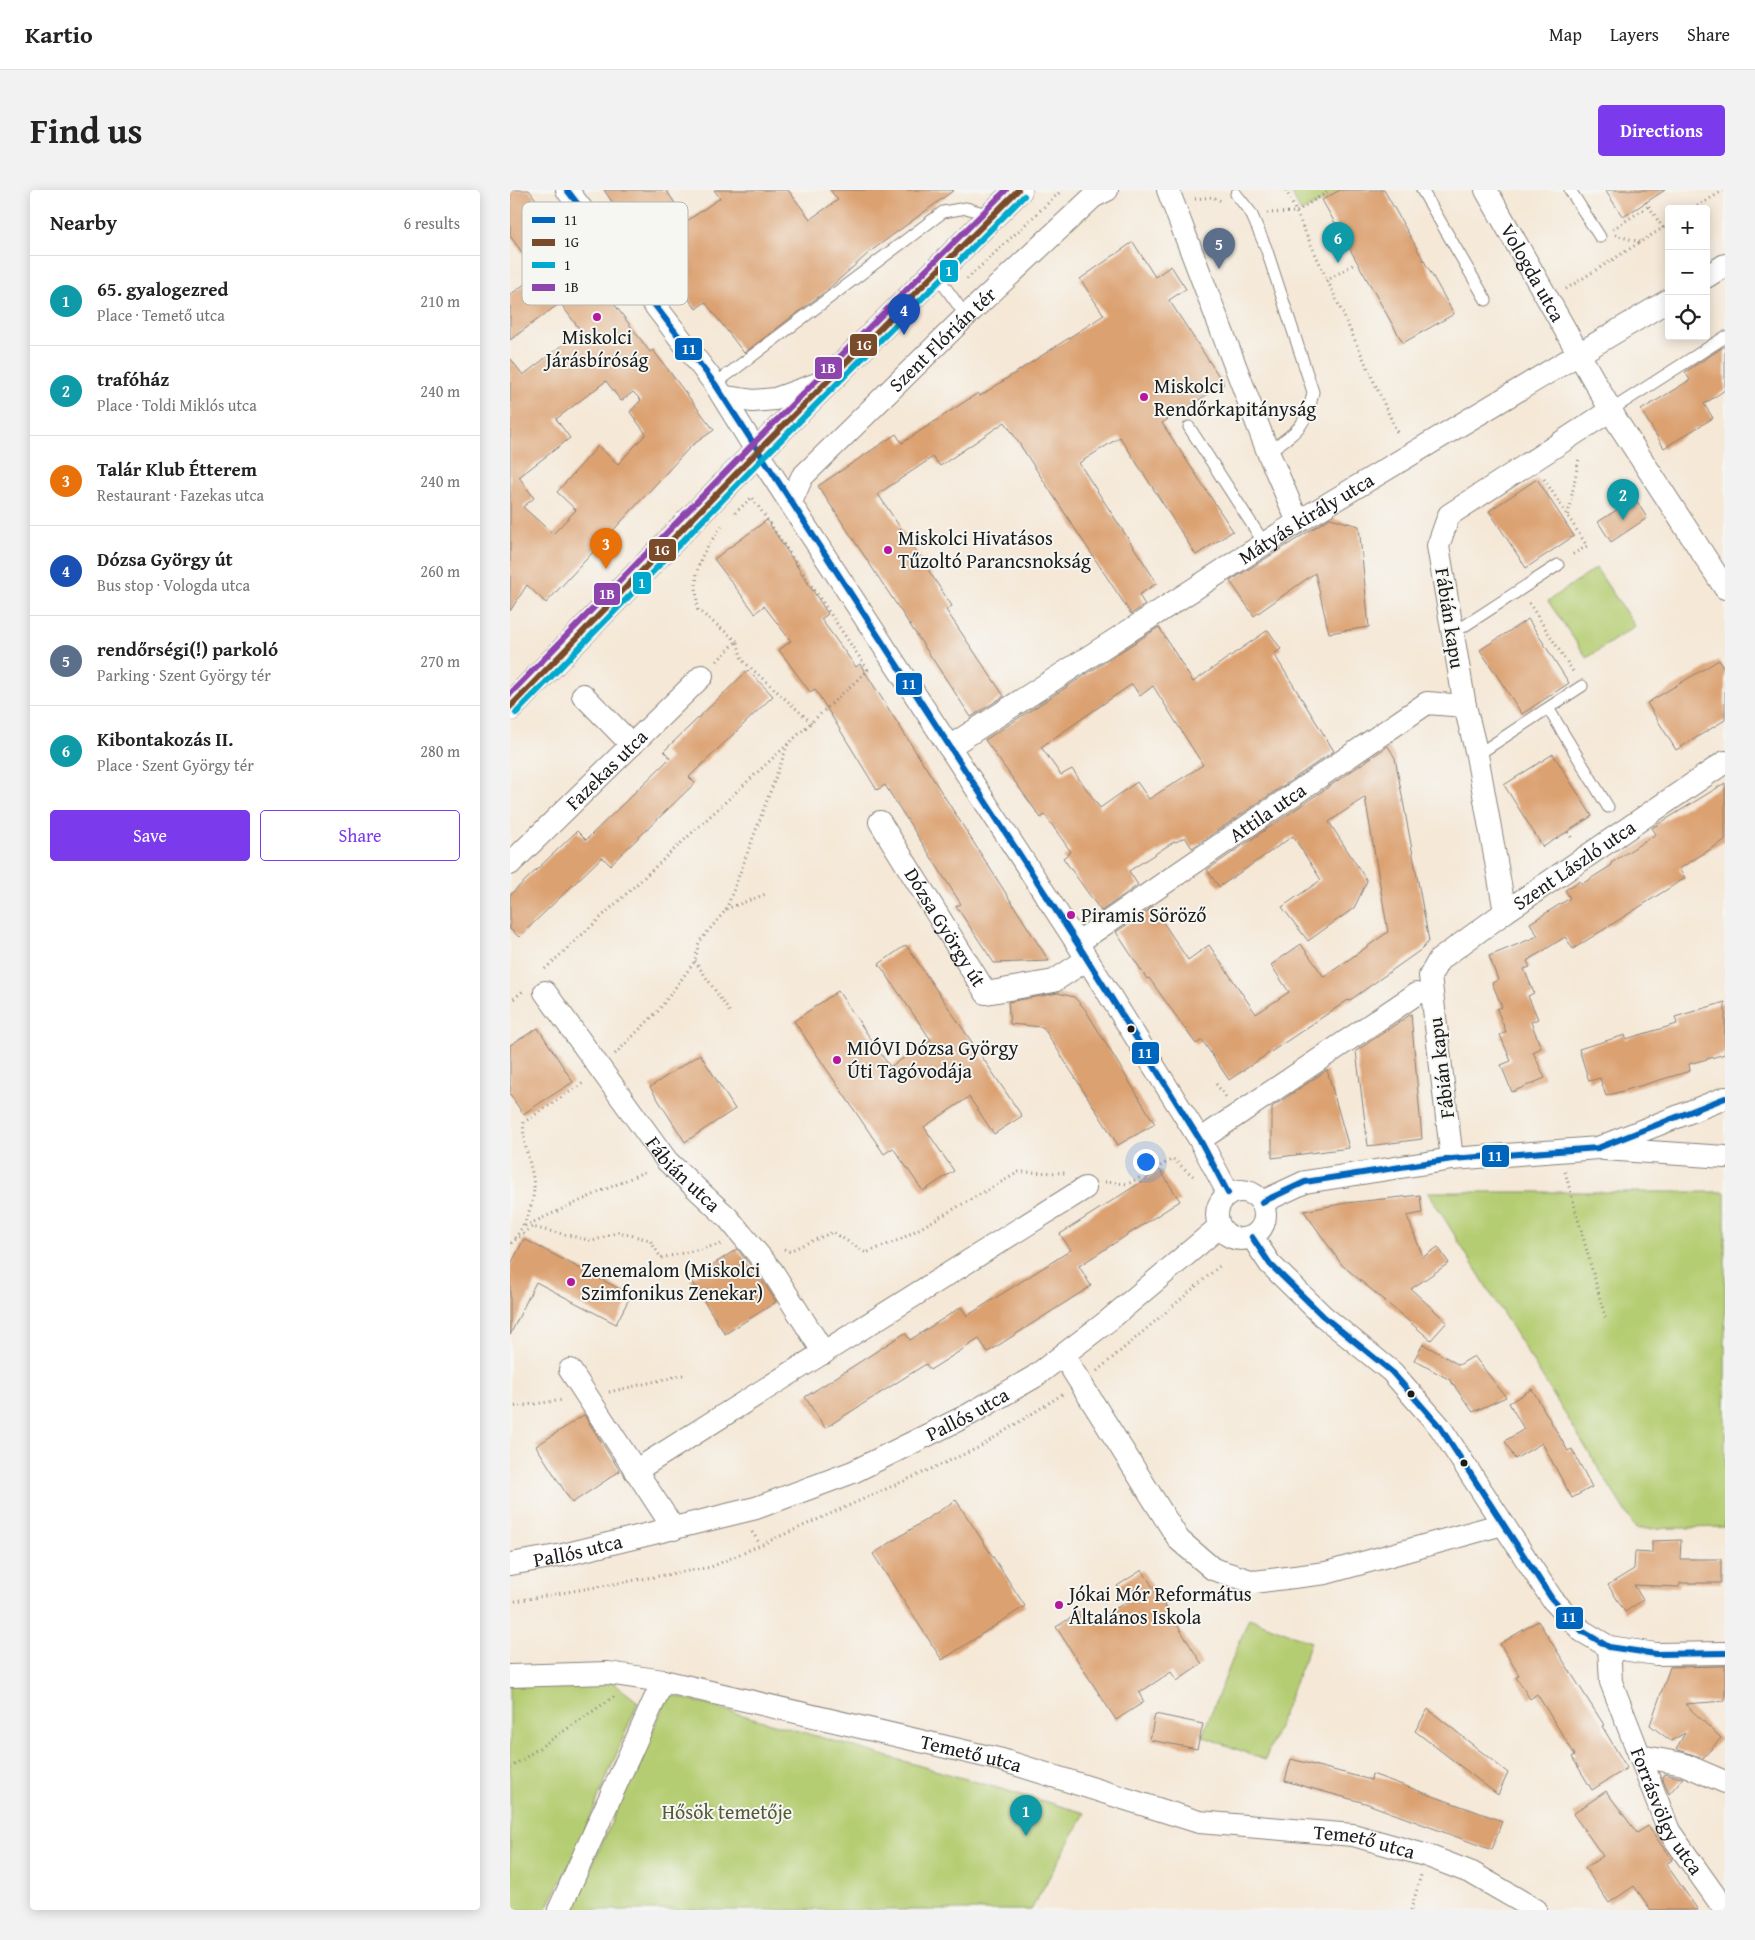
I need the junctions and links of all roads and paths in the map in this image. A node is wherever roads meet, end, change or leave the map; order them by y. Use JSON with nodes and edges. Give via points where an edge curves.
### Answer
{"nodes":[{"id":1,"x":567,"y":190,"type":"edge"},
{"id":2,"x":1018,"y":190,"type":"edge"},
{"id":3,"x":1062,"y":190,"type":"edge"},
{"id":4,"x":1107,"y":190,"type":"edge"},
{"id":5,"x":1150,"y":190,"type":"edge"},
{"id":6,"x":1286,"y":190,"type":"edge"},
{"id":7,"x":1422,"y":190,"type":"edge"},
{"id":8,"x":1570,"y":190,"type":"edge"},
{"id":9,"x":1724,"y":190,"type":"edge"},
{"id":10,"x":1488,"y":191,"type":"edge"},
{"id":11,"x":1236,"y":194,"type":"dead end"},
{"id":12,"x":1171,"y":196,"type":"edge"},
{"id":13,"x":576,"y":202,"type":"edge"},
{"id":14,"x":1646,"y":202,"type":"dead end"},
{"id":15,"x":1700,"y":205,"type":"edge"},
{"id":16,"x":1648,"y":206,"type":"junction"},
{"id":17,"x":992,"y":216,"type":"junction"},
{"id":18,"x":1665,"y":226,"type":"edge"},
{"id":19,"x":1662,"y":228,"type":"junction"},
{"id":20,"x":1600,"y":237,"type":"dead end"},
{"id":21,"x":1641,"y":242,"type":"junction"},
{"id":22,"x":1356,"y":264,"type":"dead end"},
{"id":23,"x":1725,"y":265,"type":"edge"},
{"id":24,"x":935,"y":272,"type":"junction"},
{"id":25,"x":1710,"y":274,"type":"edge"},
{"id":26,"x":1326,"y":281,"type":"junction"},
{"id":27,"x":951,"y":295,"type":"junction"},
{"id":28,"x":1486,"y":300,"type":"dead end"},
{"id":29,"x":1548,"y":301,"type":"junction"},
{"id":30,"x":1665,"y":302,"type":"edge"},
{"id":31,"x":655,"y":305,"type":"edge"},
{"id":32,"x":966,"y":316,"type":"junction"},
{"id":33,"x":1725,"y":337,"type":"edge"},
{"id":34,"x":1578,"y":356,"type":"junction"},
{"id":35,"x":829,"y":380,"type":"junction"},
{"id":36,"x":720,"y":390,"type":"junction"},
{"id":37,"x":1611,"y":410,"type":"junction"},
{"id":38,"x":1189,"y":427,"type":"dead end"},
{"id":39,"x":1397,"y":432,"type":"dead end"},
{"id":40,"x":758,"y":452,"type":"junction"},
{"id":41,"x":1268,"y":452,"type":"junction"},
{"id":42,"x":1579,"y":456,"type":"dead end"},
{"id":43,"x":1539,"y":472,"type":"dead end"},
{"id":44,"x":791,"y":502,"type":"junction"},
{"id":45,"x":1568,"y":516,"type":"junction"},
{"id":46,"x":731,"y":517,"type":"dead end"},
{"id":47,"x":1298,"y":522,"type":"junction"},
{"id":48,"x":724,"y":523,"type":"dead end"},
{"id":49,"x":1264,"y":543,"type":"junction"},
{"id":50,"x":1558,"y":565,"type":"joint"},
{"id":51,"x":1725,"y":588,"type":"edge"},
{"id":52,"x":1520,"y":590,"type":"junction"},
{"id":53,"x":1452,"y":634,"type":"junction"},
{"id":54,"x":737,"y":641,"type":"junction"},
{"id":55,"x":895,"y":663,"type":"junction"},
{"id":56,"x":868,"y":670,"type":"junction"},
{"id":57,"x":702,"y":676,"type":"joint"},
{"id":58,"x":1582,"y":686,"type":"joint"},
{"id":59,"x":583,"y":695,"type":"dead end"},
{"id":60,"x":1465,"y":706,"type":"junction"},
{"id":61,"x":510,"y":707,"type":"edge"},
{"id":62,"x":1548,"y":708,"type":"junction"},
{"id":63,"x":812,"y":722,"type":"junction"},
{"id":64,"x":632,"y":744,"type":"junction"},
{"id":65,"x":788,"y":744,"type":"junction"},
{"id":66,"x":948,"y":747,"type":"junction"},
{"id":67,"x":1477,"y":755,"type":"junction"},
{"id":68,"x":1725,"y":762,"type":"edge"},
{"id":69,"x":1608,"y":807,"type":"dead end"},
{"id":70,"x":880,"y":822,"type":"dead end"},
{"id":71,"x":1568,"y":832,"type":"dead end"},
{"id":72,"x":1573,"y":841,"type":"dead end"},
{"id":73,"x":510,"y":864,"type":"edge"},
{"id":74,"x":766,"y":894,"type":"dead end"},
{"id":75,"x":726,"y":910,"type":"junction"},
{"id":76,"x":1505,"y":912,"type":"junction"},
{"id":77,"x":1081,"y":952,"type":"junction"},
{"id":78,"x":695,"y":961,"type":"junction"},
{"id":79,"x":1430,"y":976,"type":"joint"},
{"id":80,"x":536,"y":985,"type":"junction"},
{"id":81,"x":1416,"y":994,"type":"dead end"},
{"id":82,"x":510,"y":1002,"type":"edge"},
{"id":83,"x":731,"y":1014,"type":"dead end"},
{"id":84,"x":600,"y":1068,"type":"junction"},
{"id":85,"x":1725,"y":1098,"type":"edge"},
{"id":86,"x":1200,"y":1140,"type":"junction"},
{"id":87,"x":1598,"y":1148,"type":"junction"},
{"id":88,"x":1558,"y":1150,"type":"junction"},
{"id":89,"x":1725,"y":1157,"type":"edge"},
{"id":90,"x":1452,"y":1159,"type":"junction"},
{"id":91,"x":667,"y":1161,"type":"junction"},
{"id":92,"x":1068,"y":1174,"type":"dead end"},
{"id":93,"x":1196,"y":1179,"type":"dead end"},
{"id":94,"x":1094,"y":1185,"type":"joint"},
{"id":95,"x":1228,"y":1193,"type":"junction"},
{"id":96,"x":1262,"y":1202,"type":"junction"},
{"id":97,"x":524,"y":1227,"type":"junction"},
{"id":98,"x":1219,"y":1227,"type":"junction"},
{"id":99,"x":1252,"y":1237,"type":"junction"},
{"id":100,"x":745,"y":1239,"type":"junction"},
{"id":101,"x":511,"y":1243,"type":"edge"},
{"id":102,"x":780,"y":1249,"type":"dead end"},
{"id":103,"x":1606,"y":1320,"type":"dead end"},
{"id":104,"x":824,"y":1353,"type":"junction"},
{"id":105,"x":1063,"y":1355,"type":"junction"},
{"id":106,"x":570,"y":1370,"type":"dead end"},
{"id":107,"x":635,"y":1471,"type":"junction"},
{"id":108,"x":1503,"y":1524,"type":"junction"},
{"id":109,"x":674,"y":1529,"type":"junction"},
{"id":110,"x":510,"y":1564,"type":"edge"},
{"id":111,"x":1610,"y":1647,"type":"junction"},
{"id":112,"x":1725,"y":1653,"type":"edge"},
{"id":113,"x":510,"y":1676,"type":"edge"},
{"id":114,"x":640,"y":1678,"type":"junction"},
{"id":115,"x":663,"y":1682,"type":"junction"},
{"id":116,"x":1640,"y":1756,"type":"junction"},
{"id":117,"x":510,"y":1768,"type":"edge"},
{"id":118,"x":1725,"y":1782,"type":"edge"},
{"id":119,"x":1428,"y":1856,"type":"junction"},
{"id":120,"x":1718,"y":1890,"type":"edge"},
{"id":121,"x":559,"y":1910,"type":"edge"},
{"id":122,"x":1411,"y":1910,"type":"edge"},
{"id":123,"x":1536,"y":1910,"type":"edge"},
{"id":124,"x":1725,"y":1910,"type":"edge"}],
"edges":[{"from":1,"to":13,"type":"street"},
{"from":2,"to":17,"type":"street"},
{"from":3,"to":27,"type":"path"},
{"from":4,"to":32,"type":"street","name":"Szent Flórián tér","via":[[1094,197]]},
{"from":5,"to":12,"type":"street"},
{"from":6,"to":26,"type":"path"},
{"from":7,"to":28,"type":"lane"},
{"from":8,"to":20,"type":"lane"},
{"from":9,"to":15,"type":"path"},
{"from":10,"to":29,"type":"street","name":"Vologda utca"},
{"from":11,"to":41,"type":"lane","via":[[1251,213],[1266,248],[1313,392],[1310,414],[1294,434]]},
{"from":12,"to":41,"type":"street"},
{"from":14,"to":16,"type":"path"},
{"from":16,"to":19,"type":"path"},
{"from":16,"to":21,"type":"path","via":[[1607,232]]},
{"from":17,"to":24,"type":"street"},
{"from":17,"to":36,"type":"lane","via":[[966,208],[943,212]]},
{"from":18,"to":19,"type":"path"},
{"from":19,"to":21,"type":"path"},
{"from":21,"to":29,"type":"path"},
{"from":22,"to":26,"type":"path"},
{"from":23,"to":25,"type":"street"},
{"from":24,"to":27,"type":"lane"},
{"from":24,"to":35,"type":"street"},
{"from":26,"to":39,"type":"path"},
{"from":27,"to":32,"type":"lane"},
{"from":29,"to":34,"type":"street","name":"Vologda utca"},
{"from":30,"to":34,"type":"street","name":"Mátyás király utca"},
{"from":31,"to":36,"type":"street"},
{"from":32,"to":44,"type":"street","name":"Szent Flórián tér","via":[[802,477]]},
{"from":33,"to":37,"type":"lane"},
{"from":34,"to":37,"type":"street","name":"Vologda utca"},
{"from":34,"to":47,"type":"street","name":"Mátyás király utca"},
{"from":35,"to":36,"type":"street","via":[[775,399],[753,401]]},
{"from":35,"to":40,"type":"street"},
{"from":36,"to":40,"type":"street"},
{"from":37,"to":51,"type":"street","name":"Vologda utca"},
{"from":37,"to":53,"type":"street","name":"Fábián kapu","via":[[1449,515],[1438,546]]},
{"from":38,"to":49,"type":"lane"},
{"from":40,"to":44,"type":"street"},
{"from":40,"to":61,"type":"street"},
{"from":41,"to":47,"type":"street"},
{"from":42,"to":45,"type":"path"},
{"from":43,"to":45,"type":"path"},
{"from":44,"to":55,"type":"street"},
{"from":45,"to":50,"type":"path","via":[[1587,546]]},
{"from":46,"to":56,"type":"path","via":[[752,497]]},
{"from":47,"to":49,"type":"street","name":"Mátyás király utca"},
{"from":48,"to":54,"type":"path","via":[[702,554],[694,580],[698,610]]},
{"from":49,"to":66,"type":"street","name":"Mátyás király utca"},
{"from":50,"to":52,"type":"lane"},
{"from":52,"to":53,"type":"lane"},
{"from":52,"to":58,"type":"path"},
{"from":53,"to":60,"type":"street","name":"Fábián kapu"},
{"from":54,"to":57,"type":"path"},
{"from":54,"to":63,"type":"path","via":[[742,660]]},
{"from":55,"to":56,"type":"path"},
{"from":55,"to":66,"type":"street"},
{"from":56,"to":63,"type":"path"},
{"from":57,"to":64,"type":"street","name":"Fazekas utca"},
{"from":58,"to":62,"type":"lane"},
{"from":59,"to":64,"type":"street"},
{"from":60,"to":67,"type":"street","name":"Fábián kapu"},
{"from":60,"to":77,"type":"street","name":"Attila utca","via":[[1427,703]]},
{"from":62,"to":67,"type":"lane"},
{"from":62,"to":69,"type":"lane"},
{"from":63,"to":65,"type":"path"},
{"from":64,"to":73,"type":"street","name":"Fazekas utca"},
{"from":65,"to":75,"type":"path"},
{"from":65,"to":80,"type":"path"},
{"from":66,"to":77,"type":"street"},
{"from":67,"to":76,"type":"street","name":"Fábián kapu"},
{"from":68,"to":76,"type":"street","name":"Szent László utca"},
{"from":70,"to":77,"type":"street","name":"Dózsa György út","via":[[986,993],[1054,980]]},
{"from":71,"to":72,"type":"path"},
{"from":74,"to":75,"type":"path"},
{"from":75,"to":78,"type":"path","via":[[699,942]]},
{"from":76,"to":79,"type":"street","name":"Szent László utca","via":[[1439,960]]},
{"from":77,"to":86,"type":"street"},
{"from":78,"to":83,"type":"path"},
{"from":78,"to":84,"type":"path","via":[[658,1012]]},
{"from":79,"to":90,"type":"street","name":"Fábián kapu"},
{"from":80,"to":82,"type":"path"},
{"from":80,"to":84,"type":"street","name":"Fábián utca"},
{"from":81,"to":86,"type":"street"},
{"from":84,"to":91,"type":"street","name":"Fábián utca"},
{"from":84,"to":97,"type":"path","via":[[584,1083],[524,1122],[534,1188]]},
{"from":85,"to":87,"type":"street"},
{"from":86,"to":95,"type":"street"},
{"from":87,"to":88,"type":"street"},
{"from":87,"to":89,"type":"street"},
{"from":88,"to":90,"type":"street"},
{"from":88,"to":103,"type":"path"},
{"from":90,"to":96,"type":"street","via":[[1305,1182]]},
{"from":91,"to":97,"type":"path"},
{"from":91,"to":100,"type":"street","name":"Fábián utca","via":[[728,1218]]},
{"from":92,"to":102,"type":"path","via":[[1019,1172],[901,1239],[866,1253],[833,1232],[789,1251]]},
{"from":93,"to":94,"type":"path","via":[[1173,1159],[1128,1184]]},
{"from":94,"to":104,"type":"street"},
{"from":95,"to":96,"type":"street","via":[[1247,1191]]},
{"from":95,"to":98,"type":"street","via":[[1217,1208]]},
{"from":96,"to":99,"type":"street","via":[[1265,1221]]},
{"from":97,"to":101,"type":"path"},
{"from":98,"to":99,"type":"street","via":[[1233,1238]]},
{"from":98,"to":105,"type":"street","name":"Pallós utca"},
{"from":99,"to":108,"type":"street","via":[[1264,1258],[1323,1316],[1392,1372],[1410,1392],[1440,1427]]},
{"from":100,"to":101,"type":"path","via":[[661,1258],[650,1240],[618,1232],[594,1241],[532,1226]]},
{"from":100,"to":104,"type":"street","name":"Fábián utca","via":[[772,1271]]},
{"from":104,"to":107,"type":"street"},
{"from":105,"to":108,"type":"street","via":[[1179,1540],[1213,1569],[1254,1582],[1326,1573]]},
{"from":105,"to":109,"type":"street","name":"Pallós utca","via":[[1034,1377],[970,1414],[853,1472],[756,1508]]},
{"from":106,"to":107,"type":"street"},
{"from":107,"to":109,"type":"street"},
{"from":108,"to":111,"type":"street","via":[[1552,1599],[1582,1631]]},
{"from":109,"to":110,"type":"street","name":"Pallós utca"},
{"from":111,"to":112,"type":"street","via":[[1656,1654]]},
{"from":111,"to":116,"type":"street","name":"Forrásvölgy utca","via":[[1611,1682]]},
{"from":113,"to":114,"type":"street","name":"Temető utca","via":[[608,1673]]},
{"from":114,"to":115,"type":"street","name":"Temető utca"},
{"from":114,"to":117,"type":"path"},
{"from":115,"to":119,"type":"street","name":"Temető utca","via":[[1002,1760],[1199,1822],[1353,1835]]},
{"from":115,"to":121,"type":"street"},
{"from":116,"to":118,"type":"street","via":[[1683,1764]]},
{"from":116,"to":120,"type":"street","name":"Forrásvölgy utca","via":[[1669,1831]]},
{"from":119,"to":122,"type":"path","via":[[1414,1891]]},
{"from":119,"to":123,"type":"street","name":"Temető utca","via":[[1472,1873]]},
{"from":120,"to":124,"type":"street","name":"Forrásvölgy utca"}]}
